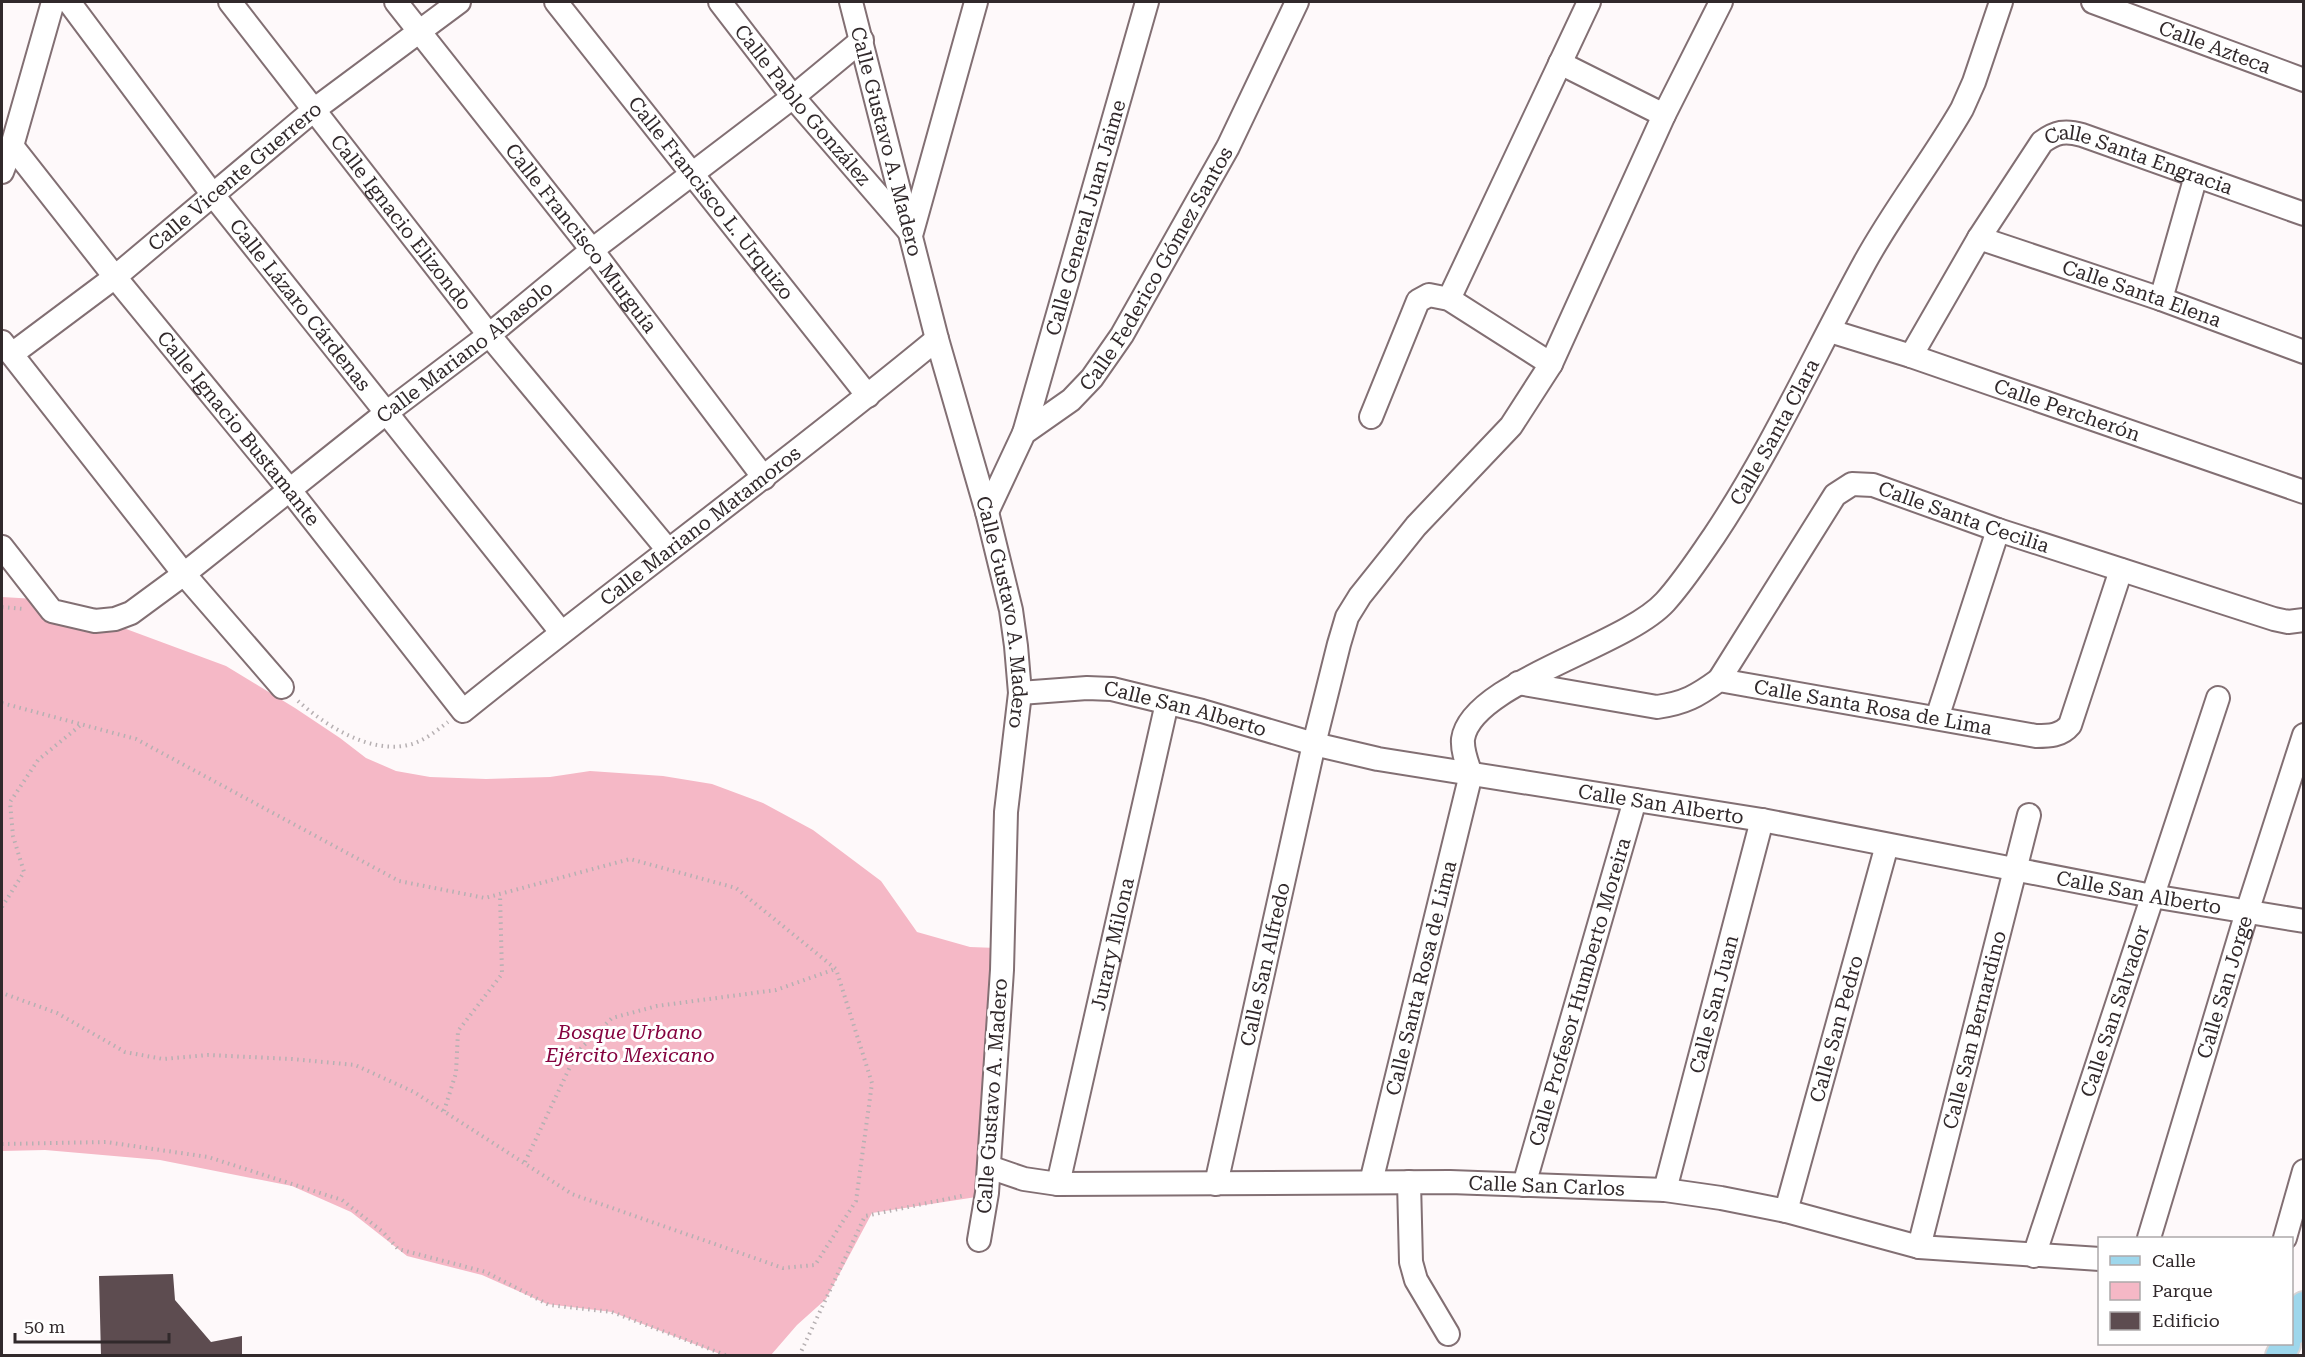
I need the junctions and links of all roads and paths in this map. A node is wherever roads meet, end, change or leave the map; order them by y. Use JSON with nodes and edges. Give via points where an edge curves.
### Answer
{"nodes":[{"id":1,"x":53,"y":2,"type":"edge"},
{"id":2,"x":69,"y":2,"type":"edge"},
{"id":3,"x":230,"y":2,"type":"edge"},
{"id":4,"x":396,"y":2,"type":"edge"},
{"id":5,"x":459,"y":2,"type":"edge"},
{"id":6,"x":556,"y":2,"type":"edge"},
{"id":7,"x":720,"y":2,"type":"edge"},
{"id":8,"x":851,"y":2,"type":"edge"},
{"id":9,"x":976,"y":2,"type":"edge"},
{"id":10,"x":1147,"y":2,"type":"edge"},
{"id":11,"x":1297,"y":2,"type":"edge"},
{"id":12,"x":1589,"y":2,"type":"edge"},
{"id":13,"x":1721,"y":2,"type":"edge"},
{"id":14,"x":2001,"y":2,"type":"edge"},
{"id":15,"x":2093,"y":2,"type":"edge"},
{"id":16,"x":420,"y":32,"type":"junction"},
{"id":17,"x":862,"y":40,"type":"junction"},
{"id":18,"x":1560,"y":63,"type":"junction"},
{"id":19,"x":2304,"y":80,"type":"edge"},
{"id":20,"x":793,"y":97,"type":"junction"},
{"id":21,"x":315,"y":109,"type":"junction"},
{"id":22,"x":1664,"y":115,"type":"junction"},
{"id":23,"x":12,"y":146,"type":"junction"},
{"id":24,"x":2,"y":172,"type":"edge"},
{"id":25,"x":692,"y":172,"type":"junction"},
{"id":26,"x":2196,"y":176,"type":"junction"},
{"id":27,"x":213,"y":195,"type":"junction"},
{"id":28,"x":2304,"y":214,"type":"edge"},
{"id":29,"x":911,"y":233,"type":"junction"},
{"id":30,"x":1979,"y":237,"type":"junction"},
{"id":31,"x":592,"y":250,"type":"junction"},
{"id":32,"x":115,"y":277,"type":"junction"},
{"id":33,"x":1449,"y":299,"type":"junction"},
{"id":34,"x":2161,"y":299,"type":"junction"},
{"id":35,"x":1830,"y":332,"type":"junction"},
{"id":36,"x":489,"y":335,"type":"junction"},
{"id":37,"x":937,"y":339,"type":"junction"},
{"id":38,"x":7,"y":348,"type":"edge"},
{"id":39,"x":2304,"y":352,"type":"edge"},
{"id":40,"x":1911,"y":356,"type":"junction"},
{"id":41,"x":1551,"y":364,"type":"junction"},
{"id":42,"x":868,"y":396,"type":"junction"},
{"id":43,"x":386,"y":413,"type":"junction"},
{"id":44,"x":1371,"y":417,"type":"dead end"},
{"id":45,"x":1024,"y":433,"type":"junction"},
{"id":46,"x":764,"y":478,"type":"junction"},
{"id":47,"x":289,"y":489,"type":"junction"},
{"id":48,"x":2304,"y":492,"type":"edge"},
{"id":49,"x":987,"y":512,"type":"junction"},
{"id":50,"x":1998,"y":530,"type":"junction"},
{"id":51,"x":2,"y":547,"type":"edge"},
{"id":52,"x":668,"y":550,"type":"junction"},
{"id":53,"x":2121,"y":570,"type":"junction"},
{"id":54,"x":184,"y":574,"type":"junction"},
{"id":55,"x":2304,"y":620,"type":"edge"},
{"id":56,"x":561,"y":632,"type":"junction"},
{"id":57,"x":1719,"y":680,"type":"junction"},
{"id":58,"x":1518,"y":684,"type":"junction"},
{"id":59,"x":282,"y":687,"type":"joint"},
{"id":60,"x":1020,"y":693,"type":"junction"},
{"id":61,"x":2218,"y":698,"type":"dead end"},
{"id":62,"x":2,"y":703,"type":"edge"},
{"id":63,"x":1167,"y":703,"type":"junction"},
{"id":64,"x":463,"y":711,"type":"junction"},
{"id":65,"x":1938,"y":718,"type":"junction"},
{"id":66,"x":82,"y":724,"type":"junction"},
{"id":67,"x":2304,"y":735,"type":"edge"},
{"id":68,"x":1314,"y":744,"type":"junction"},
{"id":69,"x":1471,"y":774,"type":"junction"},
{"id":70,"x":1635,"y":800,"type":"junction"},
{"id":71,"x":2029,"y":815,"type":"dead end"},
{"id":72,"x":1762,"y":820,"type":"junction"},
{"id":73,"x":1887,"y":845,"type":"junction"},
{"id":74,"x":2014,"y":869,"type":"junction"},
{"id":75,"x":500,"y":894,"type":"junction"},
{"id":76,"x":2152,"y":896,"type":"junction"},
{"id":77,"x":2,"y":907,"type":"edge"},
{"id":78,"x":2247,"y":912,"type":"junction"},
{"id":79,"x":2304,"y":921,"type":"edge"},
{"id":80,"x":836,"y":969,"type":"junction"},
{"id":81,"x":2,"y":993,"type":"edge"},
{"id":82,"x":444,"y":1111,"type":"junction"},
{"id":83,"x":2,"y":1144,"type":"edge"},
{"id":84,"x":524,"y":1163,"type":"junction"},
{"id":85,"x":989,"y":1167,"type":"junction"},
{"id":86,"x":2304,"y":1171,"type":"edge"},
{"id":87,"x":1371,"y":1182,"type":"junction"},
{"id":88,"x":1409,"y":1182,"type":"junction"},
{"id":89,"x":1058,"y":1184,"type":"junction"},
{"id":90,"x":1216,"y":1184,"type":"junction"},
{"id":91,"x":1524,"y":1185,"type":"junction"},
{"id":92,"x":1665,"y":1190,"type":"junction"},
{"id":93,"x":970,"y":1194,"type":"dead end"},
{"id":94,"x":1786,"y":1211,"type":"junction"},
{"id":95,"x":2150,"y":1237,"type":"edge"},
{"id":96,"x":2286,"y":1237,"type":"edge"},
{"id":97,"x":979,"y":1240,"type":"dead end"},
{"id":98,"x":1919,"y":1247,"type":"junction"},
{"id":99,"x":2034,"y":1256,"type":"junction"},
{"id":100,"x":2098,"y":1259,"type":"edge"},
{"id":101,"x":2304,"y":1306,"type":"edge"},
{"id":102,"x":2293,"y":1330,"type":"edge"},
{"id":103,"x":1449,"y":1334,"type":"dead end"},
{"id":104,"x":728,"y":1356,"type":"edge"},
{"id":105,"x":799,"y":1356,"type":"edge"}],
"edges":[{"from":1,"to":23,"type":"street"},
{"from":2,"to":27,"type":"street","name":"Calle Lázaro Cárdenas"},
{"from":3,"to":21,"type":"street","name":"Calle Ignacio Elizondo"},
{"from":4,"to":16,"type":"street","name":"Calle Francisco Murguía"},
{"from":5,"to":16,"type":"street","name":"Calle Vicente Guerrero"},
{"from":6,"to":25,"type":"street","name":"Calle Francisco L. Urquizo"},
{"from":7,"to":20,"type":"street","name":"Calle Pablo González"},
{"from":8,"to":17,"type":"street","name":"Calle Gustavo A. Madero"},
{"from":9,"to":29,"type":"street"},
{"from":10,"to":45,"type":"street","name":"Calle General Juan Jaime"},
{"from":11,"to":45,"type":"street","name":"Calle Federico Gómez Santos","via":[[1228,147],[1122,335],[1071,400]]},
{"from":12,"to":18,"type":"street"},
{"from":13,"to":22,"type":"street","name":"Calle San Alfredo"},
{"from":14,"to":35,"type":"street","name":"Calle Santa Clara","via":[[1962,109],[1866,261]]},
{"from":15,"to":19,"type":"street","name":"Calle Azteca"},
{"from":16,"to":21,"type":"street","name":"Calle Vicente Guerrero"},
{"from":16,"to":31,"type":"street","name":"Calle Francisco Murguía"},
{"from":17,"to":20,"type":"street","name":"Calle Mariano Abasolo"},
{"from":17,"to":29,"type":"street","name":"Calle Gustavo A. Madero"},
{"from":18,"to":22,"type":"street"},
{"from":18,"to":33,"type":"street"},
{"from":20,"to":25,"type":"street","name":"Calle Mariano Abasolo"},
{"from":20,"to":29,"type":"street","name":"Calle Pablo González"},
{"from":21,"to":27,"type":"street","name":"Calle Vicente Guerrero"},
{"from":21,"to":36,"type":"street","name":"Calle Ignacio Elizondo"},
{"from":22,"to":41,"type":"street","name":"Calle San Alfredo"},
{"from":23,"to":24,"type":"street"},
{"from":23,"to":32,"type":"street","name":"Calle Ignacio Bustamante"},
{"from":25,"to":31,"type":"street","name":"Calle Mariano Abasolo"},
{"from":25,"to":42,"type":"street","name":"Calle Francisco L. Urquizo"},
{"from":26,"to":28,"type":"street","name":"Calle Santa Engracia"},
{"from":26,"to":30,"type":"street","name":"Calle Santa Engracia","via":[[2082,135],[2056,133],[2042,142]]},
{"from":26,"to":34,"type":"street"},
{"from":27,"to":32,"type":"street","name":"Calle Vicente Guerrero"},
{"from":27,"to":43,"type":"street","name":"Calle Lázaro Cárdenas"},
{"from":29,"to":37,"type":"street","name":"Calle Gustavo A. Madero"},
{"from":30,"to":34,"type":"street","name":"Calle Santa Elena"},
{"from":30,"to":40,"type":"street","name":"Calle Santa Engracia"},
{"from":31,"to":36,"type":"street","name":"Calle Mariano Abasolo"},
{"from":31,"to":46,"type":"street","name":"Calle Francisco Murguía"},
{"from":32,"to":38,"type":"street","name":"Calle Vicente Guerrero"},
{"from":32,"to":47,"type":"street","name":"Calle Ignacio Bustamante"},
{"from":33,"to":41,"type":"street"},
{"from":33,"to":44,"type":"street","via":[[1429,295],[1418,301]]},
{"from":34,"to":39,"type":"street","name":"Calle Santa Elena"},
{"from":35,"to":40,"type":"street","name":"Calle Percherón"},
{"from":35,"to":58,"type":"street","name":"Calle Santa Clara","via":[[1758,465],[1686,577],[1663,604],[1617,636]]},
{"from":36,"to":43,"type":"street","name":"Calle Mariano Abasolo"},
{"from":36,"to":52,"type":"street","name":"Calle Ignacio Elizondo"},
{"from":37,"to":42,"type":"street","name":"Calle Mariano Matamoros"},
{"from":37,"to":49,"type":"street","name":"Calle Gustavo A. Madero"},
{"from":38,"to":54,"type":"street"},
{"from":40,"to":48,"type":"street","name":"Calle Percherón"},
{"from":41,"to":68,"type":"street","name":"Calle San Alfredo","via":[[1511,426],[1416,526],[1360,596],[1347,617]]},
{"from":42,"to":46,"type":"street","name":"Calle Mariano Matamoros"},
{"from":43,"to":47,"type":"street","name":"Calle Mariano Abasolo"},
{"from":43,"to":56,"type":"street","name":"Calle Lázaro Cárdenas"},
{"from":45,"to":49,"type":"street","name":"Calle Federico Gómez Santos"},
{"from":46,"to":52,"type":"street","name":"Calle Mariano Matamoros"},
{"from":47,"to":54,"type":"street","name":"Calle Mariano Abasolo"},
{"from":47,"to":64,"type":"street","name":"Calle Ignacio Bustamante"},
{"from":49,"to":60,"type":"street","name":"Calle Gustavo A. Madero","via":[[1011,610]]},
{"from":50,"to":53,"type":"street","name":"Calle Santa Cecilia"},
{"from":50,"to":57,"type":"street","name":"Calle Santa Cecilia","via":[[1874,485],[1843,487]]},
{"from":50,"to":65,"type":"street"},
{"from":51,"to":54,"type":"street","name":"Calle Mariano Abasolo","via":[[51,611],[95,621],[115,620],[131,613]]},
{"from":52,"to":56,"type":"street","name":"Calle Mariano Matamoros"},
{"from":53,"to":55,"type":"street","name":"Calle Santa Cecilia","via":[[2274,620]]},
{"from":53,"to":65,"type":"street","name":"Calle Santa Rosa de Lima","via":[[2070,725],[2064,732],[2036,736]]},
{"from":54,"to":59,"type":"street"},
{"from":56,"to":64,"type":"street","name":"Calle Mariano Matamoros"},
{"from":57,"to":58,"type":"street","via":[[1694,698],[1657,707]]},
{"from":57,"to":65,"type":"street","name":"Calle Santa Rosa de Lima"},
{"from":58,"to":69,"type":"street","name":"Calle Santa Clara","via":[[1480,709],[1468,724],[1463,738]]},
{"from":59,"to":64,"type":"path","via":[[322,720],[347,734],[389,747],[408,745],[429,736]]},
{"from":60,"to":63,"type":"street","name":"Calle San Alberto","via":[[1103,689]]},
{"from":60,"to":85,"type":"street","name":"Calle Gustavo A. Madero","via":[[1006,812],[1002,970]]},
{"from":61,"to":76,"type":"street","name":"Calle San Salvador"},
{"from":62,"to":66,"type":"path"},
{"from":63,"to":68,"type":"street","name":"Calle San Alberto"},
{"from":63,"to":89,"type":"street","name":"Jurary Milona"},
{"from":66,"to":75,"type":"path","via":[[136,739],[399,881],[486,898]]},
{"from":66,"to":77,"type":"path","via":[[38,760],[9,802],[13,836],[24,872]]},
{"from":67,"to":78,"type":"street","name":"Calle San Jorge"},
{"from":68,"to":69,"type":"street","name":"Calle San Alberto"},
{"from":68,"to":90,"type":"street","name":"Calle San Alfredo"},
{"from":69,"to":70,"type":"street","name":"Calle San Alberto"},
{"from":69,"to":87,"type":"street","name":"Calle Santa Rosa de Lima"},
{"from":70,"to":72,"type":"street","name":"Calle San Alberto"},
{"from":70,"to":91,"type":"street","name":"Calle Profesor Humberto Moreira"},
{"from":71,"to":74,"type":"street","name":"Calle San Bernardino"},
{"from":72,"to":73,"type":"street","name":"Calle San Alberto"},
{"from":72,"to":92,"type":"street","name":"Calle San Juan"},
{"from":73,"to":74,"type":"street","name":"Calle San Alberto"},
{"from":73,"to":94,"type":"street","name":"Calle San Pedro"},
{"from":74,"to":76,"type":"street","name":"Calle San Alberto"},
{"from":74,"to":98,"type":"street","name":"Calle San Bernardino"},
{"from":75,"to":80,"type":"path","via":[[630,859],[736,888]]},
{"from":75,"to":82,"type":"path","via":[[502,974],[458,1031],[456,1073]]},
{"from":76,"to":78,"type":"street","name":"Calle San Alberto"},
{"from":76,"to":99,"type":"street","name":"Calle San Salvador"},
{"from":78,"to":79,"type":"street","name":"Calle San Alberto"},
{"from":78,"to":95,"type":"street","name":"Calle San Jorge"},
{"from":80,"to":84,"type":"path","via":[[776,990],[657,1006],[612,1018],[577,1052]]},
{"from":80,"to":84,"type":"path","via":[[872,1083],[856,1201],[815,1265],[783,1268],[744,1255],[572,1194]]},
{"from":81,"to":82,"type":"path","via":[[57,1013],[125,1052],[163,1059],[208,1055],[355,1065],[414,1092]]},
{"from":82,"to":84,"type":"path"},
{"from":83,"to":104,"type":"path","via":[[106,1142],[208,1157],[342,1200],[398,1249],[486,1272],[549,1305],[612,1312]]},
{"from":85,"to":89,"type":"street","name":"Calle San Carlos","via":[[1024,1179]]},
{"from":85,"to":97,"type":"street","name":"Calle Gustavo A. Madero"},
{"from":86,"to":96,"type":"street"},
{"from":87,"to":88,"type":"street","name":"Calle San Carlos"},
{"from":87,"to":90,"type":"street","name":"Calle San Carlos"},
{"from":88,"to":91,"type":"street","name":"Calle San Carlos"},
{"from":88,"to":103,"type":"street","via":[[1411,1262],[1416,1280]]},
{"from":89,"to":90,"type":"street","name":"Calle San Carlos"},
{"from":91,"to":92,"type":"street","name":"Calle San Carlos"},
{"from":92,"to":94,"type":"street","name":"Calle San Carlos"},
{"from":93,"to":105,"type":"path","via":[[865,1216]]},
{"from":94,"to":98,"type":"street","name":"Calle San Carlos"},
{"from":98,"to":99,"type":"street","name":"Calle San Carlos"},
{"from":99,"to":100,"type":"street","name":"Calle San Carlos"},
{"from":101,"to":102,"type":"main road"}]}
